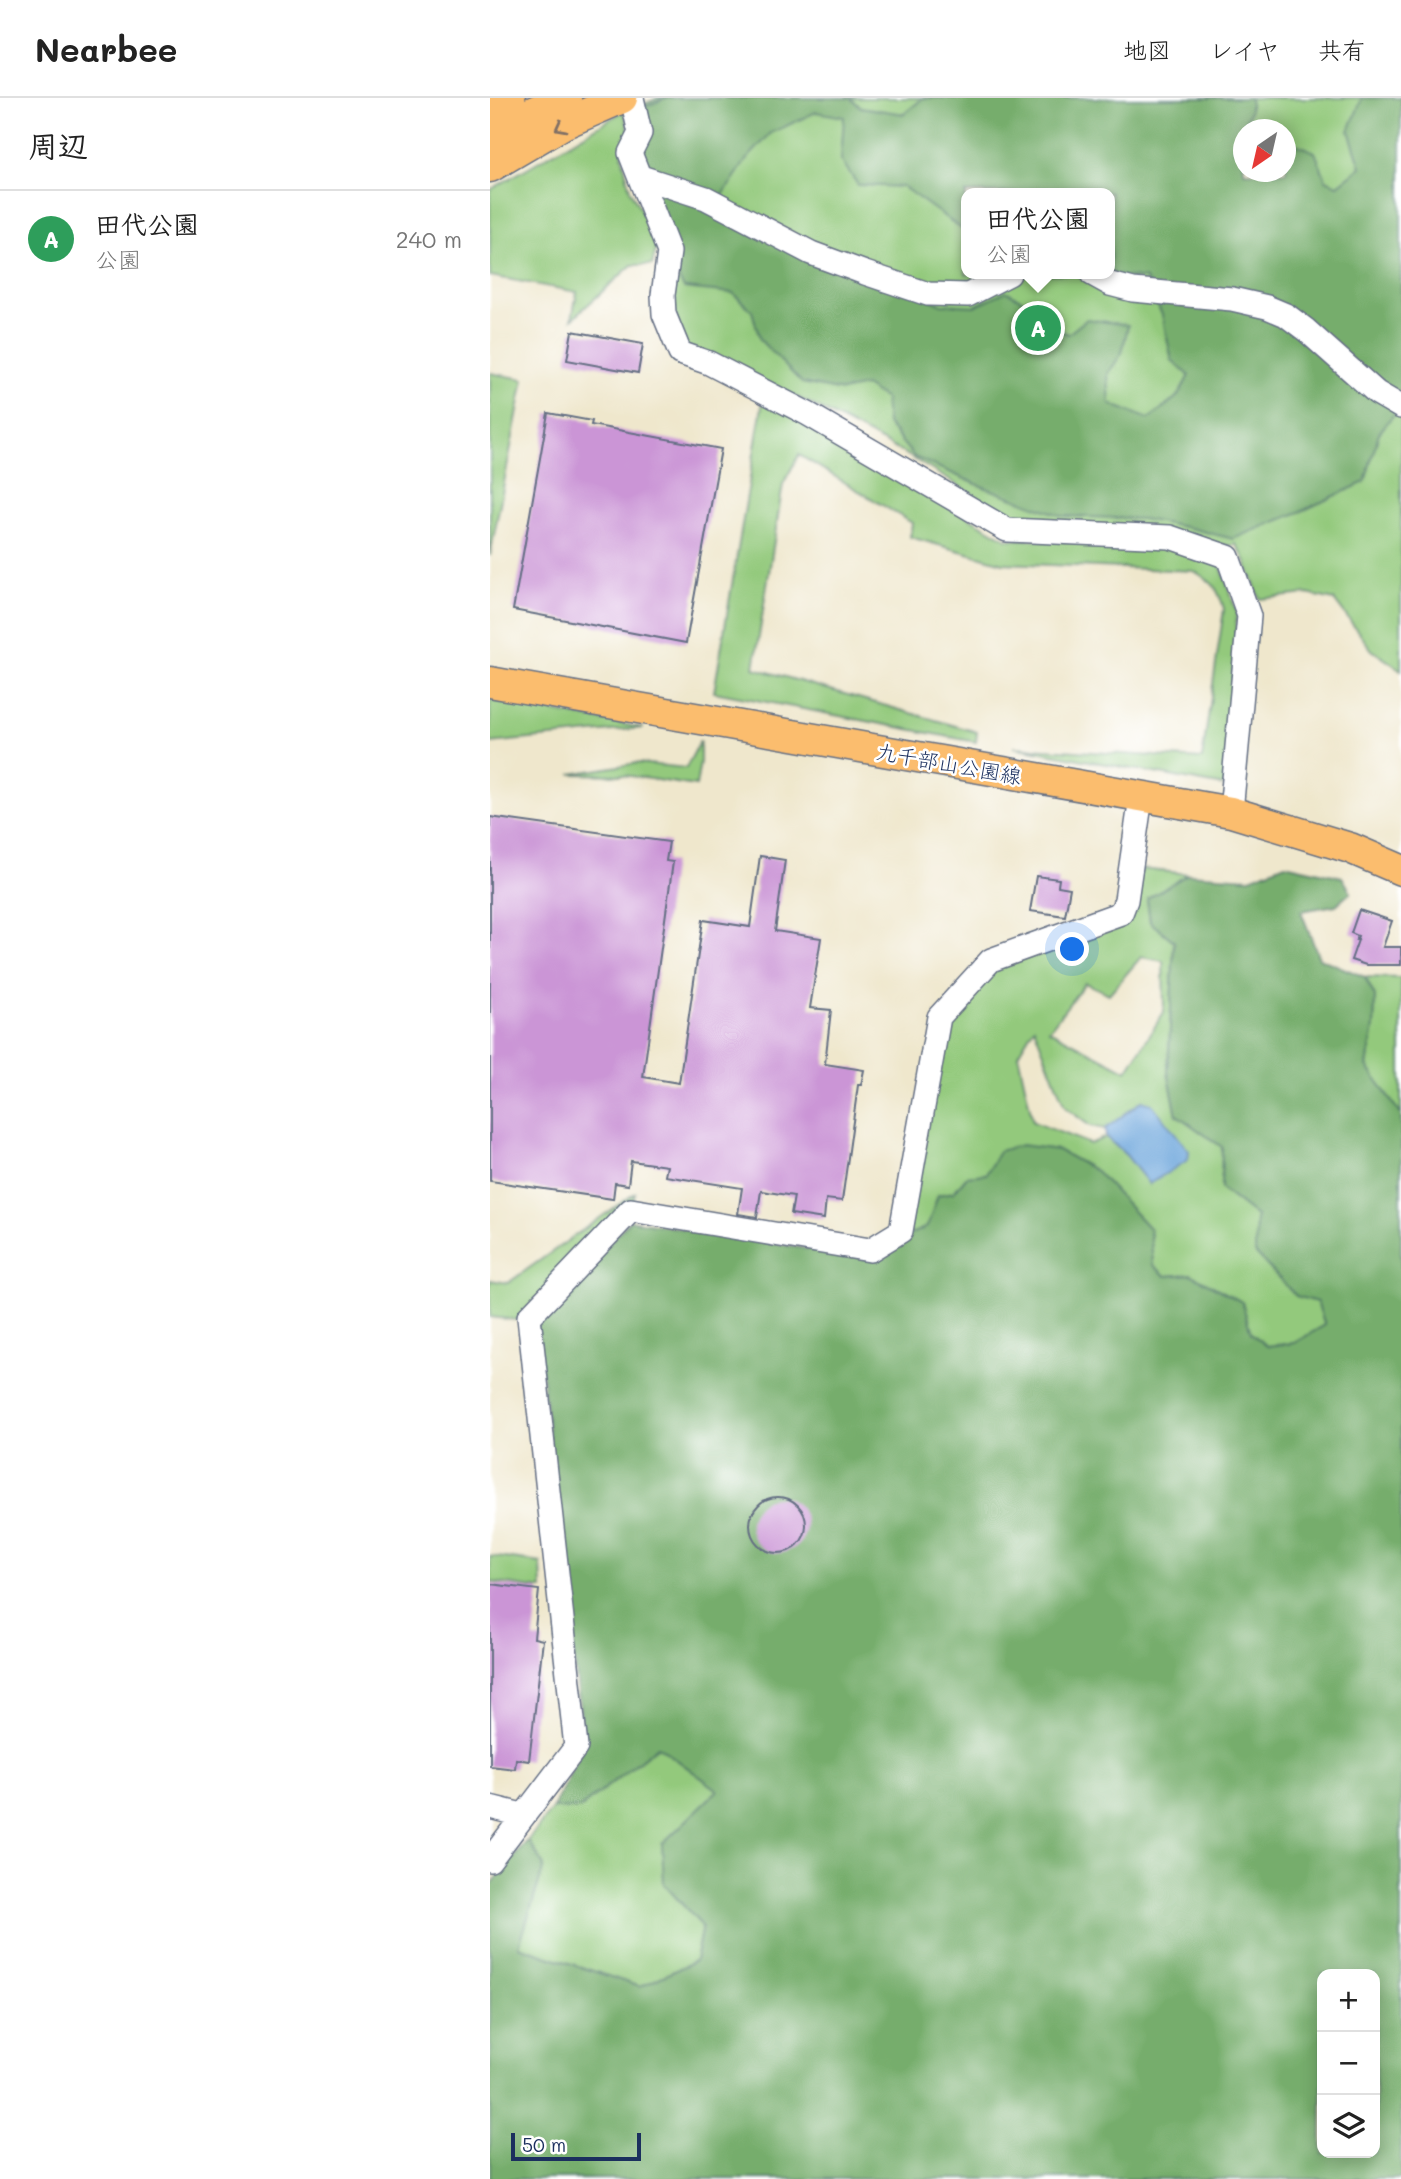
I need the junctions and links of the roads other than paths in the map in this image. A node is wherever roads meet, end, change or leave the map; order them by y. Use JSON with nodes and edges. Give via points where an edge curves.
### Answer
{"nodes":[{"id":1,"x":510,"y":98,"type":"edge"},
{"id":2,"x":566,"y":98,"type":"edge"},
{"id":3,"x":629,"y":105,"type":"edge"},
{"id":4,"x":490,"y":109,"type":"edge"},
{"id":5,"x":490,"y":135,"type":"edge"},
{"id":6,"x":490,"y":167,"type":"edge"},
{"id":7,"x":641,"y":177,"type":"junction"},
{"id":8,"x":999,"y":279,"type":"edge"},
{"id":9,"x":1101,"y":279,"type":"edge"},
{"id":10,"x":1401,"y":407,"type":"edge"},
{"id":11,"x":490,"y":681,"type":"edge"},
{"id":12,"x":1141,"y":797,"type":"junction"},
{"id":13,"x":1231,"y":812,"type":"junction"},
{"id":14,"x":1401,"y":870,"type":"edge"},
{"id":15,"x":490,"y":1807,"type":"edge"},
{"id":16,"x":522,"y":1815,"type":"junction"},
{"id":17,"x":490,"y":1860,"type":"edge"}],
"edges":[{"from":1,"to":4,"type":"main road"},
{"from":2,"to":5,"type":"main road"},
{"from":3,"to":6,"type":"main road","one_way":true,"via":[[563,124]]},
{"from":3,"to":7,"type":"street","via":[[640,133],[630,153]]},
{"from":7,"to":8,"type":"street","via":[[706,198],[811,253],[928,294],[968,295]]},
{"from":7,"to":13,"type":"street","via":[[669,251],[664,314],[680,353],[796,407],[1007,530],[1170,537],[1228,557],[1249,616]]},
{"from":9,"to":10,"type":"street","via":[[1133,290],[1232,299],[1286,315],[1377,393]]},
{"from":11,"to":12,"type":"main road","name":"九千部山公園線"},
{"from":12,"to":13,"type":"main road","name":"九千部山公園線"},
{"from":12,"to":16,"type":"street","via":[[1121,913],[991,960],[939,1017],[901,1231],[870,1250],[631,1210],[529,1317],[576,1747]]},
{"from":13,"to":14,"type":"main road","name":"九千部山公園線","via":[[1350,848]]},
{"from":15,"to":16,"type":"street"},
{"from":16,"to":17,"type":"street"}]}
